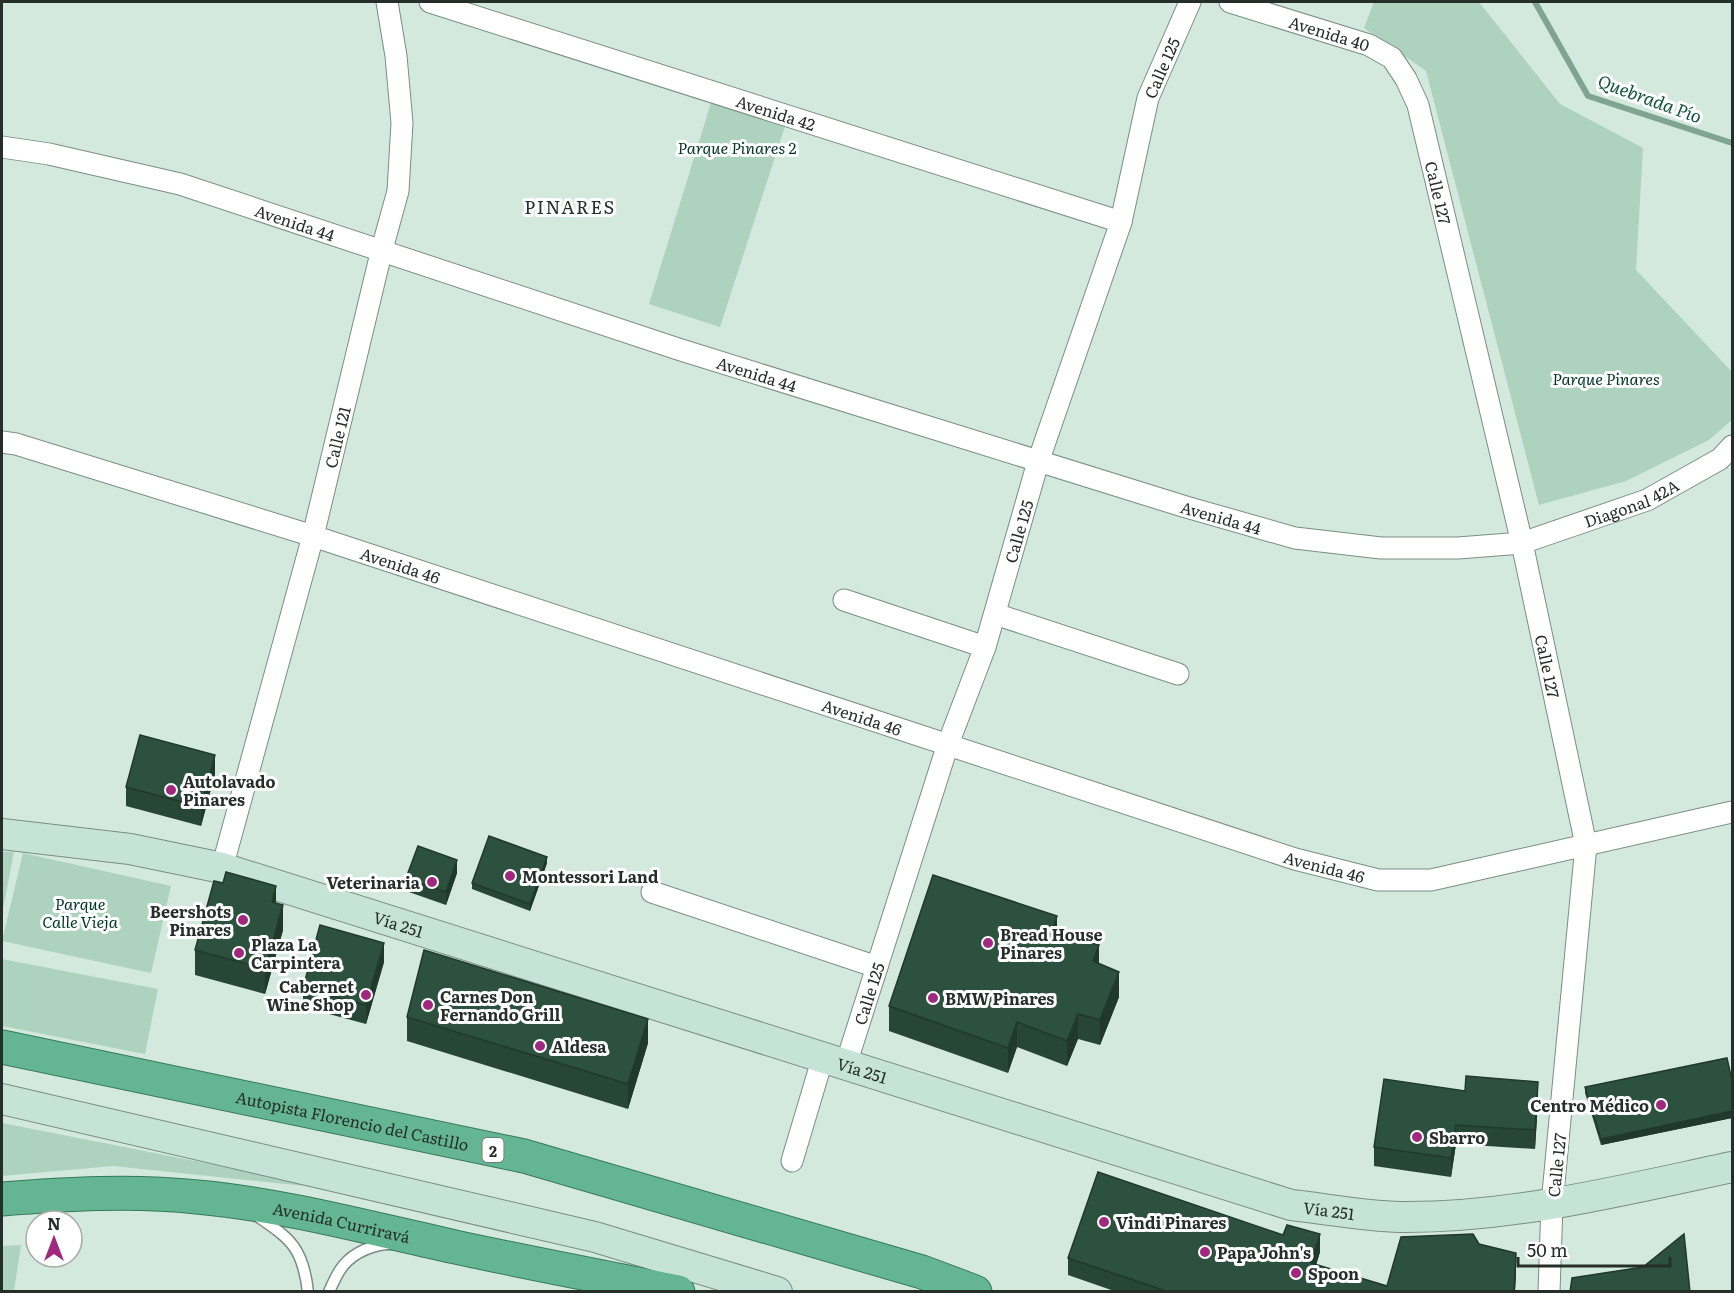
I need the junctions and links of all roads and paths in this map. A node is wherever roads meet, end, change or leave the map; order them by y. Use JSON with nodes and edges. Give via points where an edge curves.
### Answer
{"nodes":[{"id":1,"x":387,"y":2,"type":"edge"},
{"id":2,"x":430,"y":2,"type":"edge"},
{"id":3,"x":1190,"y":2,"type":"edge"},
{"id":4,"x":1230,"y":2,"type":"edge"},
{"id":5,"x":1392,"y":58,"type":"joint"},
{"id":6,"x":2,"y":147,"type":"edge"},
{"id":7,"x":1121,"y":222,"type":"junction"},
{"id":8,"x":382,"y":249,"type":"junction"},
{"id":9,"x":2,"y":442,"type":"edge"},
{"id":10,"x":1732,"y":446,"type":"edge"},
{"id":11,"x":1038,"y":462,"type":"junction"},
{"id":12,"x":313,"y":536,"type":"junction"},
{"id":13,"x":1522,"y":543,"type":"junction"},
{"id":14,"x":844,"y":600,"type":"dead end"},
{"id":15,"x":995,"y":614,"type":"junction"},
{"id":16,"x":985,"y":647,"type":"junction"},
{"id":17,"x":1178,"y":674,"type":"dead end"},
{"id":18,"x":948,"y":744,"type":"junction"},
{"id":19,"x":1732,"y":812,"type":"edge"},
{"id":20,"x":2,"y":834,"type":"edge"},
{"id":21,"x":1586,"y":845,"type":"junction"},
{"id":22,"x":222,"y":868,"type":"junction"},
{"id":23,"x":652,"y":892,"type":"dead end"},
{"id":24,"x":877,"y":967,"type":"junction"},
{"id":25,"x":2,"y":1047,"type":"edge"},
{"id":26,"x":835,"y":1061,"type":"junction"},
{"id":27,"x":2,"y":1099,"type":"edge"},
{"id":28,"x":792,"y":1161,"type":"dead end"},
{"id":29,"x":1732,"y":1167,"type":"edge"},
{"id":30,"x":196,"y":1196,"type":"junction"},
{"id":31,"x":2,"y":1199,"type":"edge"},
{"id":32,"x":1552,"y":1204,"type":"junction"},
{"id":33,"x":457,"y":1247,"type":"junction"},
{"id":34,"x":308,"y":1292,"type":"edge"},
{"id":35,"x":328,"y":1292,"type":"edge"},
{"id":36,"x":678,"y":1292,"type":"edge"},
{"id":37,"x":777,"y":1292,"type":"edge"},
{"id":38,"x":975,"y":1292,"type":"edge"},
{"id":39,"x":1549,"y":1292,"type":"edge"}],
"edges":[{"from":1,"to":8,"type":"street","name":"Calle 121","via":[[402,123],[398,191]]},
{"from":2,"to":7,"type":"street","name":"Avenida 42"},
{"from":3,"to":7,"type":"street","name":"Calle 125","via":[[1148,98]]},
{"from":4,"to":5,"type":"street","name":"Avenida 40","via":[[1369,45]]},
{"from":5,"to":13,"type":"street","name":"Calle 127","via":[[1418,105]]},
{"from":6,"to":8,"type":"street","name":"Avenida 44","via":[[180,184]]},
{"from":7,"to":11,"type":"street","name":"Calle 125"},
{"from":8,"to":11,"type":"street","name":"Avenida 44","via":[[678,349]]},
{"from":8,"to":12,"type":"street","name":"Calle 121"},
{"from":9,"to":12,"type":"street","name":"Avenida 46"},
{"from":10,"to":13,"type":"street","name":"Diagonal 42A","via":[[1720,459],[1647,500]]},
{"from":11,"to":13,"type":"street","name":"Avenida 44","via":[[1295,538],[1381,548]]},
{"from":11,"to":15,"type":"street","name":"Calle 125"},
{"from":12,"to":18,"type":"street","name":"Avenida 46"},
{"from":12,"to":22,"type":"street","name":"Calle 121"},
{"from":13,"to":21,"type":"street","name":"Calle 127"},
{"from":14,"to":16,"type":"street"},
{"from":15,"to":16,"type":"street","name":"Calle 125"},
{"from":15,"to":17,"type":"street"},
{"from":16,"to":18,"type":"street","name":"Calle 125"},
{"from":18,"to":21,"type":"street","name":"Avenida 46","via":[[1295,859],[1378,880],[1431,880]]},
{"from":18,"to":24,"type":"street","name":"Calle 125"},
{"from":19,"to":21,"type":"street","name":"Avenida 46"},
{"from":20,"to":22,"type":"main road","name":"Vía 251","via":[[130,849]]},
{"from":21,"to":32,"type":"street","name":"Calle 127"},
{"from":22,"to":26,"type":"main road","name":"Vía 251"},
{"from":23,"to":24,"type":"street"},
{"from":24,"to":26,"type":"street","name":"Calle 125"},
{"from":25,"to":38,"type":"highway","name":"Autopista Florencio del Castillo","number":"2","via":[[524,1156],[900,1266]]},
{"from":26,"to":28,"type":"street","name":"Calle 125"},
{"from":26,"to":32,"type":"main road","name":"Vía 251","via":[[1291,1204],[1399,1217]]},
{"from":27,"to":37,"type":"main road","via":[[595,1238]]},
{"from":29,"to":32,"type":"main road","name":"Vía 251"},
{"from":30,"to":31,"type":"highway","name":"Avenida Curriravá","via":[[46,1195]]},
{"from":30,"to":33,"type":"highway","name":"Avenida Curriravá","via":[[295,1210]]},
{"from":30,"to":34,"type":"lane","via":[[256,1215],[284,1234],[298,1251]]},
{"from":32,"to":39,"type":"street","name":"Calle 127"},
{"from":33,"to":35,"type":"lane","via":[[384,1244],[360,1252],[343,1266]]},
{"from":33,"to":36,"type":"highway","name":"Avenida Curriravá"}]}
